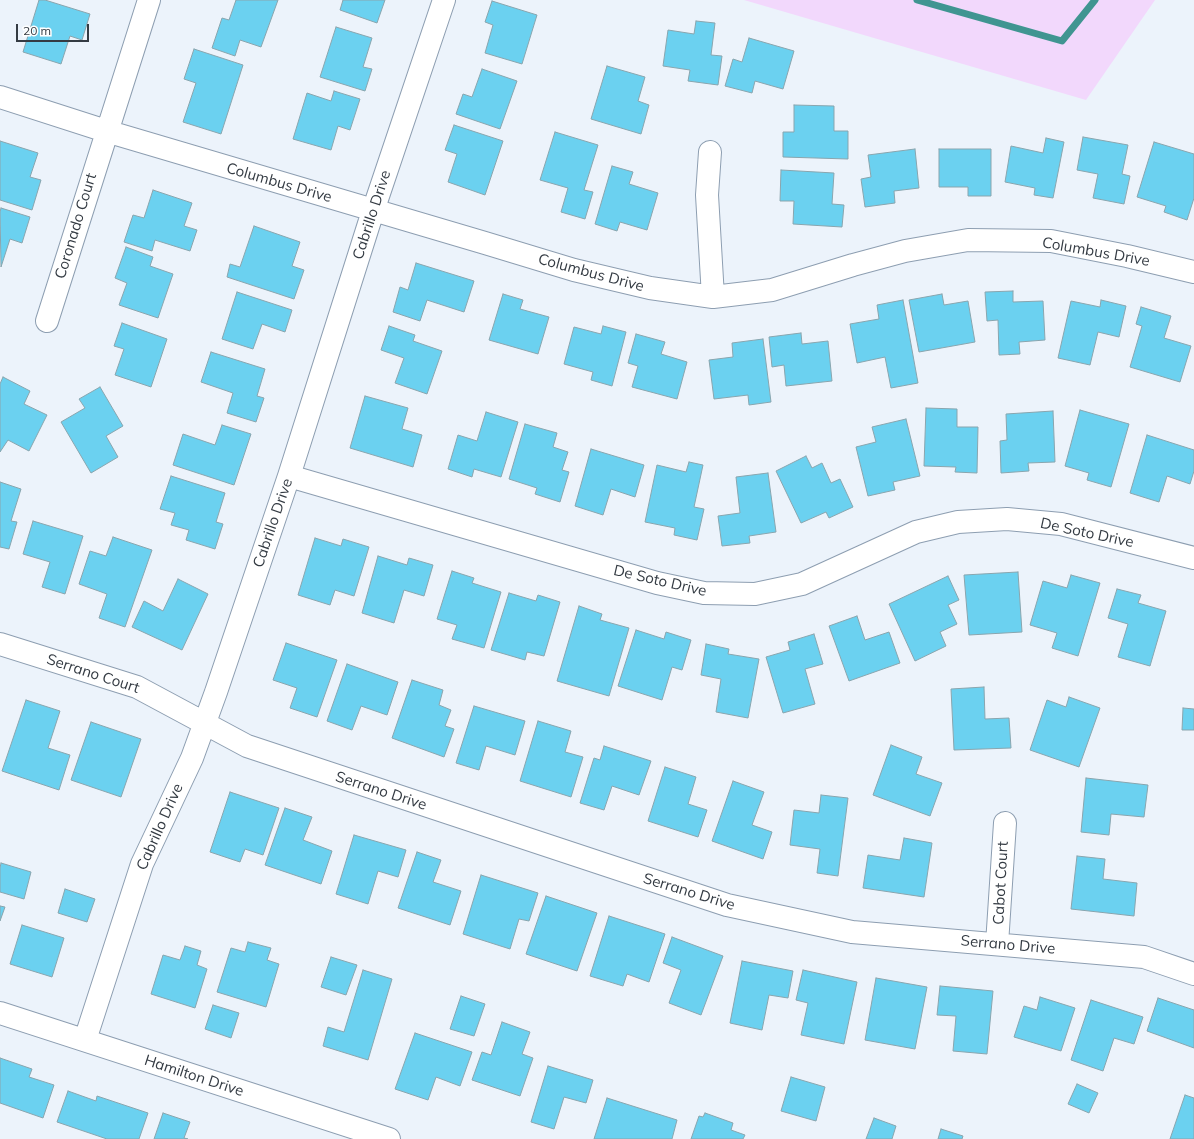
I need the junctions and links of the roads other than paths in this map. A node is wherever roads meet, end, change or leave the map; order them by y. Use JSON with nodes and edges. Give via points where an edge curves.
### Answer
{"nodes":[{"id":1,"x":149,"y":0,"type":"edge"},
{"id":2,"x":444,"y":0,"type":"edge"},
{"id":3,"x":0,"y":97,"type":"edge"},
{"id":4,"x":106,"y":131,"type":"junction"},
{"id":5,"x":710,"y":152,"type":"dead end"},
{"id":6,"x":373,"y":211,"type":"junction"},
{"id":7,"x":1194,"y":272,"type":"edge"},
{"id":8,"x":713,"y":297,"type":"junction"},
{"id":9,"x":47,"y":321,"type":"dead end"},
{"id":10,"x":289,"y":476,"type":"junction"},
{"id":11,"x":1194,"y":558,"type":"edge"},
{"id":12,"x":0,"y":644,"type":"edge"},
{"id":13,"x":205,"y":723,"type":"junction"},
{"id":14,"x":1005,"y":823,"type":"dead end"},
{"id":15,"x":997,"y":944,"type":"junction"},
{"id":16,"x":1194,"y":974,"type":"edge"},
{"id":17,"x":0,"y":1013,"type":"edge"},
{"id":18,"x":85,"y":1040,"type":"junction"},
{"id":19,"x":389,"y":1139,"type":"edge"}],
"edges":[{"from":1,"to":4,"type":"street","name":"Coronado Court"},
{"from":2,"to":6,"type":"street","name":"Cabrillo Drive"},
{"from":3,"to":4,"type":"street","name":"Columbus Drive"},
{"from":4,"to":6,"type":"street","name":"Columbus Drive"},
{"from":4,"to":9,"type":"street","name":"Coronado Court"},
{"from":5,"to":8,"type":"street","via":[[707,195]]},
{"from":6,"to":8,"type":"street","name":"Columbus Drive","via":[[574,270],[650,288]]},
{"from":6,"to":10,"type":"street","name":"Cabrillo Drive"},
{"from":7,"to":8,"type":"street","name":"Columbus Drive","via":[[1051,241],[968,240],[905,251],[772,290]]},
{"from":10,"to":11,"type":"street","name":"De Soto Drive","via":[[657,583],[704,593],[755,594],[802,584],[916,532],[958,522],[1007,519],[1061,524]]},
{"from":10,"to":13,"type":"street","name":"Cabrillo Drive"},
{"from":12,"to":13,"type":"street","name":"Serrano Court","via":[[137,687]]},
{"from":13,"to":15,"type":"street","name":"Serrano Drive","via":[[247,746],[727,905],[852,932]]},
{"from":13,"to":18,"type":"street","name":"Cabrillo Drive","via":[[192,758],[142,864]]},
{"from":14,"to":15,"type":"street","name":"Cabot Court"},
{"from":15,"to":16,"type":"street","name":"Serrano Drive","via":[[1144,957]]},
{"from":17,"to":18,"type":"street","name":"Hamilton Drive"},
{"from":18,"to":19,"type":"street","name":"Hamilton Drive"}]}
